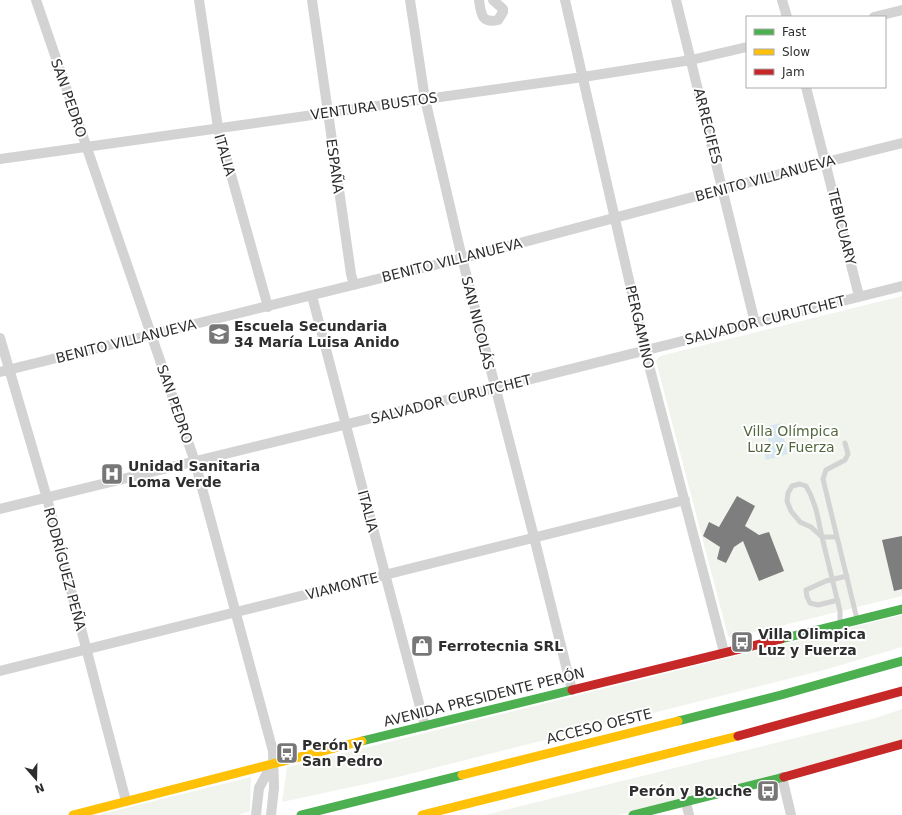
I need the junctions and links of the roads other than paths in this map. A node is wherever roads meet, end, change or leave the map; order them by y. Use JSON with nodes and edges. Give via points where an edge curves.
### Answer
{"nodes":[{"id":1,"x":36,"y":0,"type":"edge"},
{"id":2,"x":199,"y":0,"type":"edge"},
{"id":3,"x":312,"y":0,"type":"edge"},
{"id":4,"x":410,"y":0,"type":"edge"},
{"id":5,"x":479,"y":0,"type":"edge"},
{"id":6,"x":493,"y":0,"type":"edge"},
{"id":7,"x":565,"y":0,"type":"edge"},
{"id":8,"x":676,"y":0,"type":"edge"},
{"id":9,"x":782,"y":0,"type":"edge"},
{"id":10,"x":902,"y":10,"type":"edge"},
{"id":11,"x":787,"y":16,"type":"edge"},
{"id":12,"x":878,"y":16,"type":"edge"},
{"id":13,"x":746,"y":47,"type":"edge"},
{"id":14,"x":691,"y":60,"type":"junction"},
{"id":15,"x":583,"y":77,"type":"junction"},
{"id":16,"x":806,"y":88,"type":"edge"},
{"id":17,"x":425,"y":99,"type":"junction"},
{"id":18,"x":328,"y":113,"type":"junction"},
{"id":19,"x":218,"y":128,"type":"junction"},
{"id":20,"x":902,"y":143,"type":"edge"},
{"id":21,"x":86,"y":147,"type":"junction"},
{"id":22,"x":0,"y":159,"type":"edge"},
{"id":23,"x":825,"y":162,"type":"junction"},
{"id":24,"x":723,"y":188,"type":"junction"},
{"id":25,"x":615,"y":218,"type":"junction"},
{"id":26,"x":462,"y":258,"type":"junction"},
{"id":27,"x":354,"y":285,"type":"junction"},
{"id":28,"x":902,"y":286,"type":"edge"},
{"id":29,"x":312,"y":296,"type":"junction"},
{"id":30,"x":859,"y":296,"type":"junction"},
{"id":31,"x":268,"y":306,"type":"junction"},
{"id":32,"x":755,"y":322,"type":"junction"},
{"id":33,"x":152,"y":334,"type":"junction"},
{"id":34,"x":0,"y":338,"type":"edge"},
{"id":35,"x":645,"y":350,"type":"junction"},
{"id":36,"x":4,"y":370,"type":"edge"},
{"id":37,"x":495,"y":388,"type":"junction"},
{"id":38,"x":346,"y":425,"type":"junction"},
{"id":39,"x":845,"y":443,"type":"dead end"},
{"id":40,"x":195,"y":462,"type":"junction"},
{"id":41,"x":47,"y":498,"type":"junction"},
{"id":42,"x":685,"y":500,"type":"junction"},
{"id":43,"x":0,"y":509,"type":"edge"},
{"id":44,"x":534,"y":537,"type":"junction"},
{"id":45,"x":837,"y":537,"type":"junction"},
{"id":46,"x":822,"y":538,"type":"junction"},
{"id":47,"x":385,"y":575,"type":"junction"},
{"id":48,"x":847,"y":576,"type":"junction"},
{"id":49,"x":832,"y":580,"type":"junction"},
{"id":50,"x":838,"y":600,"type":"junction"},
{"id":51,"x":902,"y":609,"type":"edge"},
{"id":52,"x":235,"y":612,"type":"junction"},
{"id":53,"x":857,"y":620,"type":"junction"},
{"id":54,"x":840,"y":624,"type":"junction"},
{"id":55,"x":86,"y":649,"type":"junction"},
{"id":56,"x":724,"y":652,"type":"junction"},
{"id":57,"x":902,"y":661,"type":"edge"},
{"id":58,"x":0,"y":671,"type":"edge"},
{"id":59,"x":572,"y":690,"type":"junction"},
{"id":60,"x":902,"y":691,"type":"edge"},
{"id":61,"x":425,"y":726,"type":"junction"},
{"id":62,"x":902,"y":744,"type":"edge"},
{"id":63,"x":272,"y":764,"type":"junction"},
{"id":64,"x":782,"y":777,"type":"junction"},
{"id":65,"x":126,"y":802,"type":"junction"},
{"id":66,"x":686,"y":802,"type":"junction"},
{"id":67,"x":73,"y":815,"type":"edge"},
{"id":68,"x":256,"y":815,"type":"edge"},
{"id":69,"x":271,"y":815,"type":"edge"},
{"id":70,"x":301,"y":815,"type":"edge"},
{"id":71,"x":422,"y":815,"type":"edge"},
{"id":72,"x":633,"y":815,"type":"edge"},
{"id":73,"x":689,"y":815,"type":"edge"},
{"id":74,"x":791,"y":815,"type":"edge"}],
"edges":[{"from":1,"to":21,"type":"street","name":"SAN PEDRO"},
{"from":2,"to":19,"type":"street","name":"ITALIA"},
{"from":3,"to":18,"type":"street","name":"ESPAÑA"},
{"from":4,"to":17,"type":"street","name":"SAN NICOLÁS"},
{"from":5,"to":6,"type":"street","via":[[484,19],[494,22],[498,20],[503,8]]},
{"from":7,"to":15,"type":"street","name":"PERGAMINO"},
{"from":8,"to":14,"type":"street","name":"ARRECIFES"},
{"from":9,"to":11,"type":"street"},
{"from":10,"to":12,"type":"street"},
{"from":13,"to":14,"type":"street","name":"VENTURA BUSTOS"},
{"from":14,"to":15,"type":"street","name":"VENTURA BUSTOS"},
{"from":14,"to":24,"type":"street","name":"ARRECIFES"},
{"from":15,"to":17,"type":"street","name":"VENTURA BUSTOS"},
{"from":15,"to":25,"type":"street","name":"PERGAMINO"},
{"from":16,"to":23,"type":"street","name":"TEBICUARY"},
{"from":17,"to":18,"type":"street","name":"VENTURA BUSTOS"},
{"from":17,"to":26,"type":"street","name":"SAN NICOLÁS"},
{"from":18,"to":19,"type":"street","name":"VENTURA BUSTOS"},
{"from":18,"to":27,"type":"street","name":"ESPAÑA"},
{"from":19,"to":21,"type":"street","name":"VENTURA BUSTOS"},
{"from":19,"to":31,"type":"street","name":"ITALIA"},
{"from":20,"to":23,"type":"street","name":"BENITO VILLANUEVA"},
{"from":21,"to":22,"type":"street","name":"VENTURA BUSTOS"},
{"from":21,"to":33,"type":"street","name":"SAN PEDRO"},
{"from":23,"to":24,"type":"street","name":"BENITO VILLANUEVA"},
{"from":23,"to":30,"type":"street","name":"TEBICUARY"},
{"from":24,"to":25,"type":"street","name":"BENITO VILLANUEVA"},
{"from":24,"to":32,"type":"street","name":"ARRECIFES"},
{"from":25,"to":26,"type":"street","name":"BENITO VILLANUEVA"},
{"from":25,"to":35,"type":"street","name":"PERGAMINO"},
{"from":26,"to":27,"type":"street","name":"BENITO VILLANUEVA"},
{"from":26,"to":37,"type":"street","name":"SAN NICOLÁS"},
{"from":27,"to":29,"type":"street","name":"BENITO VILLANUEVA"},
{"from":28,"to":30,"type":"street","name":"SALVADOR CURUTCHET"},
{"from":29,"to":31,"type":"street","name":"BENITO VILLANUEVA"},
{"from":29,"to":38,"type":"street","name":"ITALIA"},
{"from":30,"to":32,"type":"street","name":"SALVADOR CURUTCHET"},
{"from":31,"to":33,"type":"street","name":"BENITO VILLANUEVA"},
{"from":32,"to":35,"type":"street","name":"SALVADOR CURUTCHET"},
{"from":33,"to":36,"type":"street","name":"BENITO VILLANUEVA"},
{"from":33,"to":40,"type":"street","name":"SAN PEDRO"},
{"from":34,"to":36,"type":"street","name":"RODRÍGUEZ PEÑA"},
{"from":35,"to":37,"type":"street","name":"SALVADOR CURUTCHET"},
{"from":35,"to":42,"type":"street","name":"PERGAMINO"},
{"from":36,"to":41,"type":"street","name":"RODRÍGUEZ PEÑA"},
{"from":37,"to":38,"type":"street","name":"SALVADOR CURUTCHET"},
{"from":37,"to":44,"type":"street","name":"SAN NICOLÁS"},
{"from":38,"to":40,"type":"street","name":"SALVADOR CURUTCHET"},
{"from":38,"to":47,"type":"street","name":"ITALIA"},
{"from":39,"to":45,"type":"lane","via":[[848,454],[845,460],[826,470],[823,479]]},
{"from":40,"to":41,"type":"street","name":"SALVADOR CURUTCHET"},
{"from":40,"to":52,"type":"street","name":"SAN PEDRO"},
{"from":41,"to":43,"type":"street","name":"SALVADOR CURUTCHET"},
{"from":41,"to":55,"type":"street","name":"RODRÍGUEZ PEÑA"},
{"from":42,"to":44,"type":"street","name":"VIAMONTE"},
{"from":42,"to":56,"type":"street","name":"PERGAMINO"},
{"from":44,"to":47,"type":"street","name":"VIAMONTE"},
{"from":44,"to":59,"type":"street","name":"SAN NICOLÁS"},
{"from":45,"to":46,"type":"lane"},
{"from":45,"to":48,"type":"lane"},
{"from":46,"to":46,"type":"lane","via":[[812,495],[806,486],[792,486],[787,501],[791,511],[800,522],[811,527]]},
{"from":46,"to":49,"type":"lane"},
{"from":47,"to":52,"type":"street","name":"VIAMONTE"},
{"from":47,"to":61,"type":"street","name":"ITALIA"},
{"from":48,"to":49,"type":"lane"},
{"from":48,"to":53,"type":"lane"},
{"from":49,"to":50,"type":"lane"},
{"from":49,"to":50,"type":"lane","via":[[806,590],[807,597],[810,602],[818,605]]},
{"from":50,"to":54,"type":"lane"},
{"from":51,"to":53,"type":"main road","name":"AVENIDA PRESIDENTE PERÓN"},
{"from":52,"to":55,"type":"street","name":"VIAMONTE"},
{"from":52,"to":63,"type":"street","name":"SAN PEDRO","via":[[273,751]]},
{"from":53,"to":54,"type":"main road","name":"AVENIDA PRESIDENTE PERÓN"},
{"from":54,"to":56,"type":"main road","name":"AVENIDA PRESIDENTE PERÓN"},
{"from":55,"to":58,"type":"street","name":"VIAMONTE"},
{"from":55,"to":65,"type":"street","name":"RODRÍGUEZ PEÑA"},
{"from":56,"to":59,"type":"main road","name":"AVENIDA PRESIDENTE PERÓN"},
{"from":57,"to":70,"type":"main road","name":"ACCESO OESTE","via":[[781,695]]},
{"from":59,"to":61,"type":"main road","name":"AVENIDA PRESIDENTE PERÓN"},
{"from":60,"to":71,"type":"main road","via":[[736,737]]},
{"from":61,"to":63,"type":"main road","name":"AVENIDA PRESIDENTE PERÓN"},
{"from":62,"to":64,"type":"main road"},
{"from":63,"to":65,"type":"main road","name":"AVENIDA PRESIDENTE PERÓN"},
{"from":63,"to":68,"type":"street","via":[[259,788]]},
{"from":63,"to":69,"type":"street","name":"SAN PEDRO","via":[[274,788]]},
{"from":64,"to":66,"type":"main road"},
{"from":64,"to":74,"type":"street"},
{"from":65,"to":67,"type":"main road","name":"AVENIDA PRESIDENTE PERÓN"},
{"from":66,"to":72,"type":"main road"},
{"from":66,"to":73,"type":"street"}]}
